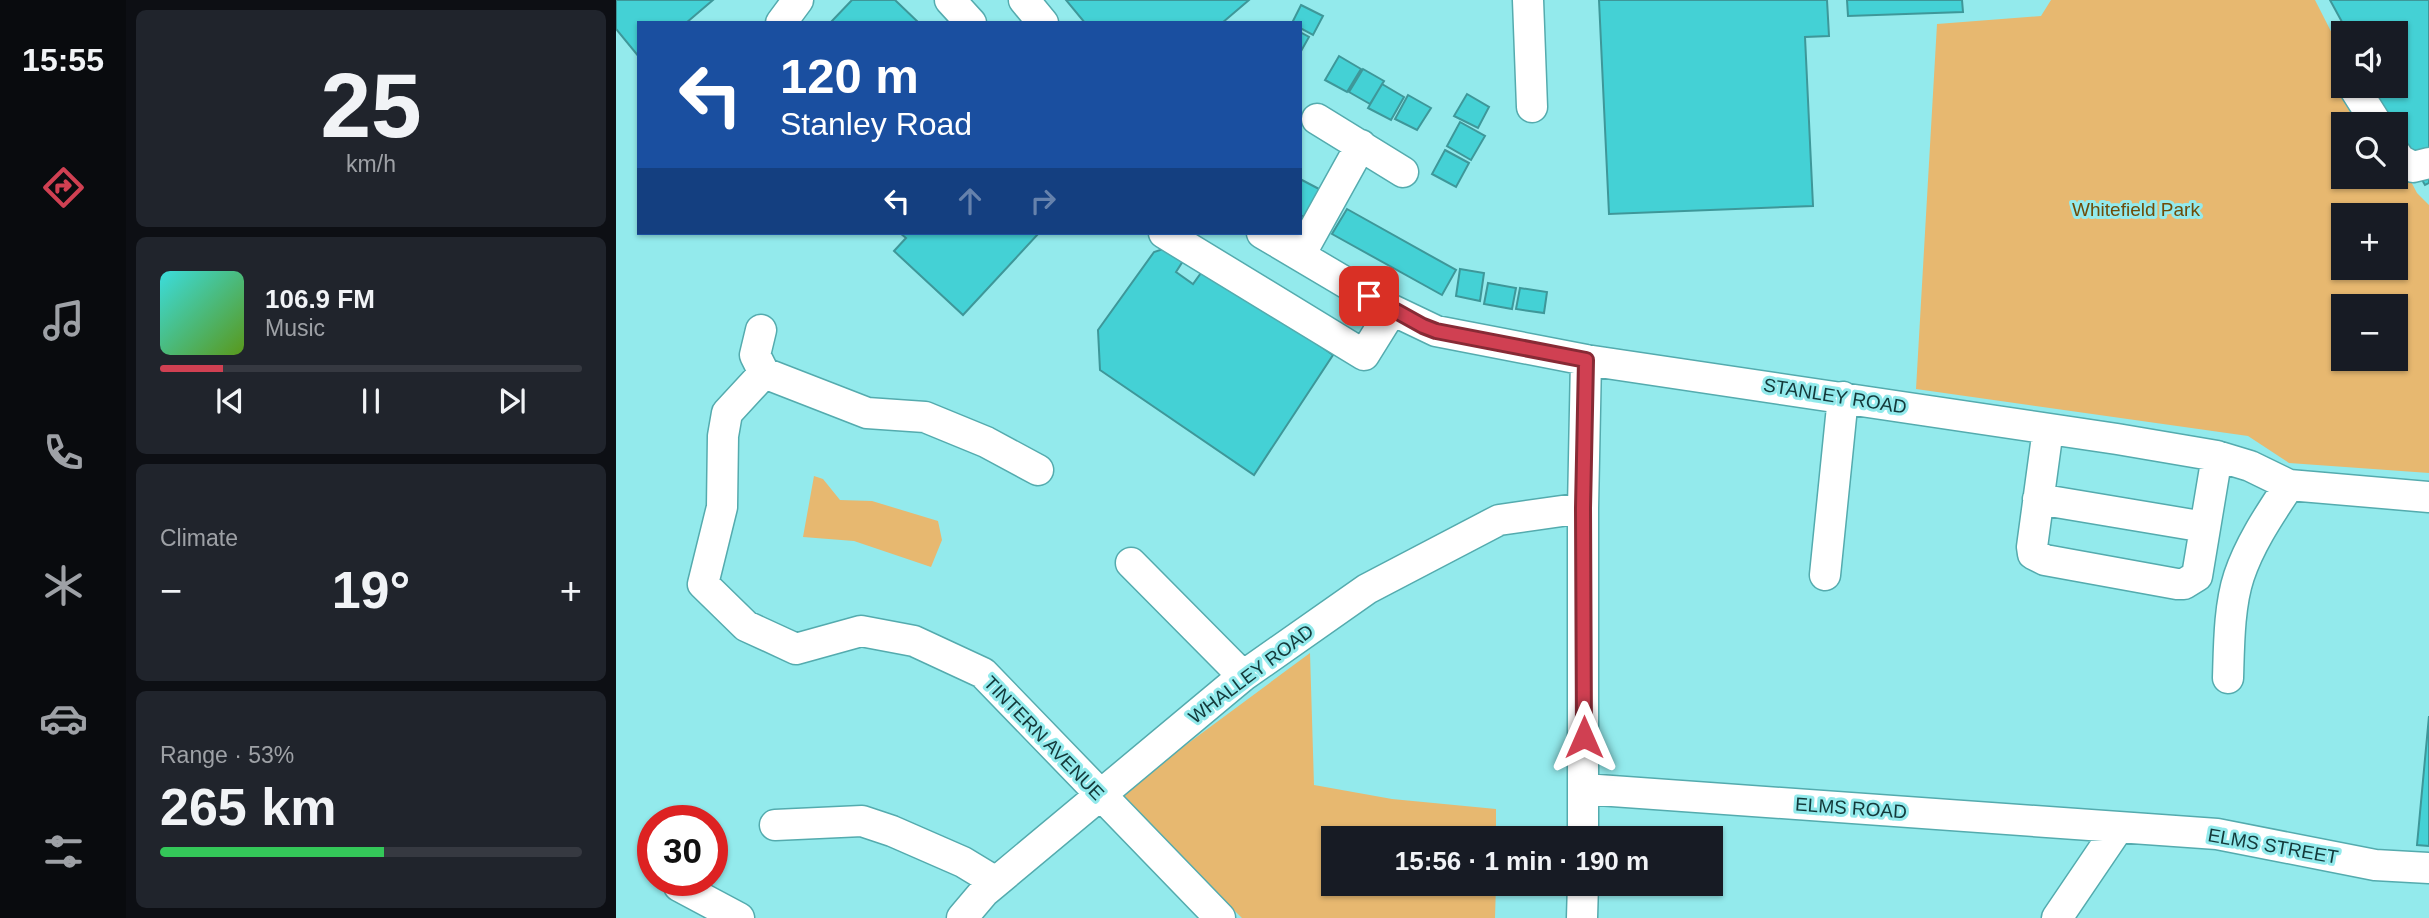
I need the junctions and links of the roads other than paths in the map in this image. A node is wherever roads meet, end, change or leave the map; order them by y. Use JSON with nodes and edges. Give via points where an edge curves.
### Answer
{"nodes":[{"id":1,"x":798,"y":0,"type":"edge"},
{"id":2,"x":950,"y":0,"type":"edge"},
{"id":3,"x":1024,"y":0,"type":"edge"},
{"id":4,"x":1528,"y":0,"type":"edge"},
{"id":5,"x":782,"y":21,"type":"edge"},
{"id":6,"x":969,"y":21,"type":"edge"},
{"id":7,"x":1041,"y":21,"type":"edge"},
{"id":8,"x":1532,"y":107,"type":"dead end"},
{"id":9,"x":1317,"y":118,"type":"dead end"},
{"id":10,"x":1361,"y":145,"type":"junction"},
{"id":11,"x":2429,"y":163,"type":"edge"},
{"id":12,"x":2408,"y":164,"type":"edge"},
{"id":13,"x":1404,"y":172,"type":"dead end"},
{"id":14,"x":1167,"y":235,"type":"edge"},
{"id":15,"x":1265,"y":235,"type":"edge"},
{"id":16,"x":1300,"y":255,"type":"junction"},
{"id":17,"x":1392,"y":310,"type":"junction"},
{"id":18,"x":761,"y":330,"type":"dead end"},
{"id":19,"x":1586,"y":360,"type":"junction"},
{"id":20,"x":764,"y":373,"type":"junction"},
{"id":21,"x":1843,"y":397,"type":"junction"},
{"id":22,"x":2048,"y":429,"type":"junction"},
{"id":23,"x":2217,"y":456,"type":"junction"},
{"id":24,"x":1038,"y":470,"type":"dead end"},
{"id":25,"x":2289,"y":485,"type":"junction"},
{"id":26,"x":2429,"y":497,"type":"edge"},
{"id":27,"x":2038,"y":499,"type":"junction"},
{"id":28,"x":1583,"y":508,"type":"junction"},
{"id":29,"x":2206,"y":527,"type":"junction"},
{"id":30,"x":1131,"y":562,"type":"dead end"},
{"id":31,"x":1825,"y":575,"type":"dead end"},
{"id":32,"x":1243,"y":676,"type":"junction"},
{"id":33,"x":2228,"y":678,"type":"dead end"},
{"id":34,"x":1584,"y":789,"type":"junction"},
{"id":35,"x":1099,"y":794,"type":"junction"},
{"id":36,"x":775,"y":825,"type":"dead end"},
{"id":37,"x":1583,"y":826,"type":"edge"},
{"id":38,"x":2118,"y":828,"type":"junction"},
{"id":39,"x":2429,"y":868,"type":"edge"},
{"id":40,"x":697,"y":896,"type":"edge"},
{"id":41,"x":1583,"y":896,"type":"edge"},
{"id":42,"x":993,"y":897,"type":"edge"},
{"id":43,"x":738,"y":918,"type":"edge"},
{"id":44,"x":962,"y":918,"type":"edge"},
{"id":45,"x":1220,"y":918,"type":"edge"},
{"id":46,"x":1582,"y":918,"type":"edge"},
{"id":47,"x":2057,"y":918,"type":"edge"}],
"edges":[{"from":1,"to":5,"type":"street"},
{"from":2,"to":6,"type":"street"},
{"from":3,"to":7,"type":"street"},
{"from":4,"to":8,"type":"street"},
{"from":9,"to":10,"type":"street"},
{"from":10,"to":13,"type":"street"},
{"from":10,"to":16,"type":"street"},
{"from":11,"to":12,"type":"street"},
{"from":14,"to":17,"type":"street","via":[[1364,355]]},
{"from":15,"to":16,"type":"street","name":"STANLEY ROAD"},
{"from":16,"to":17,"type":"street","name":"STANLEY ROAD"},
{"from":17,"to":19,"type":"street","name":"STANLEY ROAD","via":[[1436,331]]},
{"from":18,"to":20,"type":"street","via":[[755,355]]},
{"from":19,"to":21,"type":"street","name":"STANLEY ROAD"},
{"from":19,"to":28,"type":"street"},
{"from":20,"to":24,"type":"street","via":[[867,414],[926,418]]},
{"from":20,"to":35,"type":"street","name":"TINTERN AVENUE","via":[[727,412],[723,507],[703,584],[746,626],[796,649],[861,631],[914,641],[983,673]]},
{"from":21,"to":22,"type":"street","name":"STANLEY ROAD"},
{"from":21,"to":31,"type":"street"},
{"from":22,"to":23,"type":"street","name":"STANLEY ROAD"},
{"from":22,"to":27,"type":"street"},
{"from":23,"to":25,"type":"street","name":"STANLEY ROAD"},
{"from":23,"to":29,"type":"street"},
{"from":25,"to":26,"type":"street","name":"STANLEY ROAD"},
{"from":25,"to":33,"type":"street","via":[[2254,540],[2238,578]]},
{"from":27,"to":29,"type":"street"},
{"from":27,"to":29,"type":"street","via":[[2032,547],[2038,558],[2177,584],[2197,576]]},
{"from":28,"to":32,"type":"street","name":"WHALLEY ROAD","via":[[1499,520],[1367,589]]},
{"from":28,"to":34,"type":"street"},
{"from":30,"to":32,"type":"street"},
{"from":32,"to":35,"type":"street","name":"WHALLEY ROAD"},
{"from":34,"to":37,"type":"street"},
{"from":34,"to":38,"type":"street","name":"ELMS ROAD"},
{"from":35,"to":42,"type":"street","name":"WHALLEY ROAD"},
{"from":35,"to":45,"type":"street","name":"TINTERN AVENUE"},
{"from":36,"to":42,"type":"street","via":[[862,821],[963,862]]},
{"from":38,"to":39,"type":"street","name":"ELMS STREET","via":[[2217,834],[2375,865]]},
{"from":38,"to":47,"type":"street"},
{"from":40,"to":43,"type":"street"},
{"from":41,"to":46,"type":"street"},
{"from":42,"to":44,"type":"street","name":"WHALLEY ROAD"}]}
